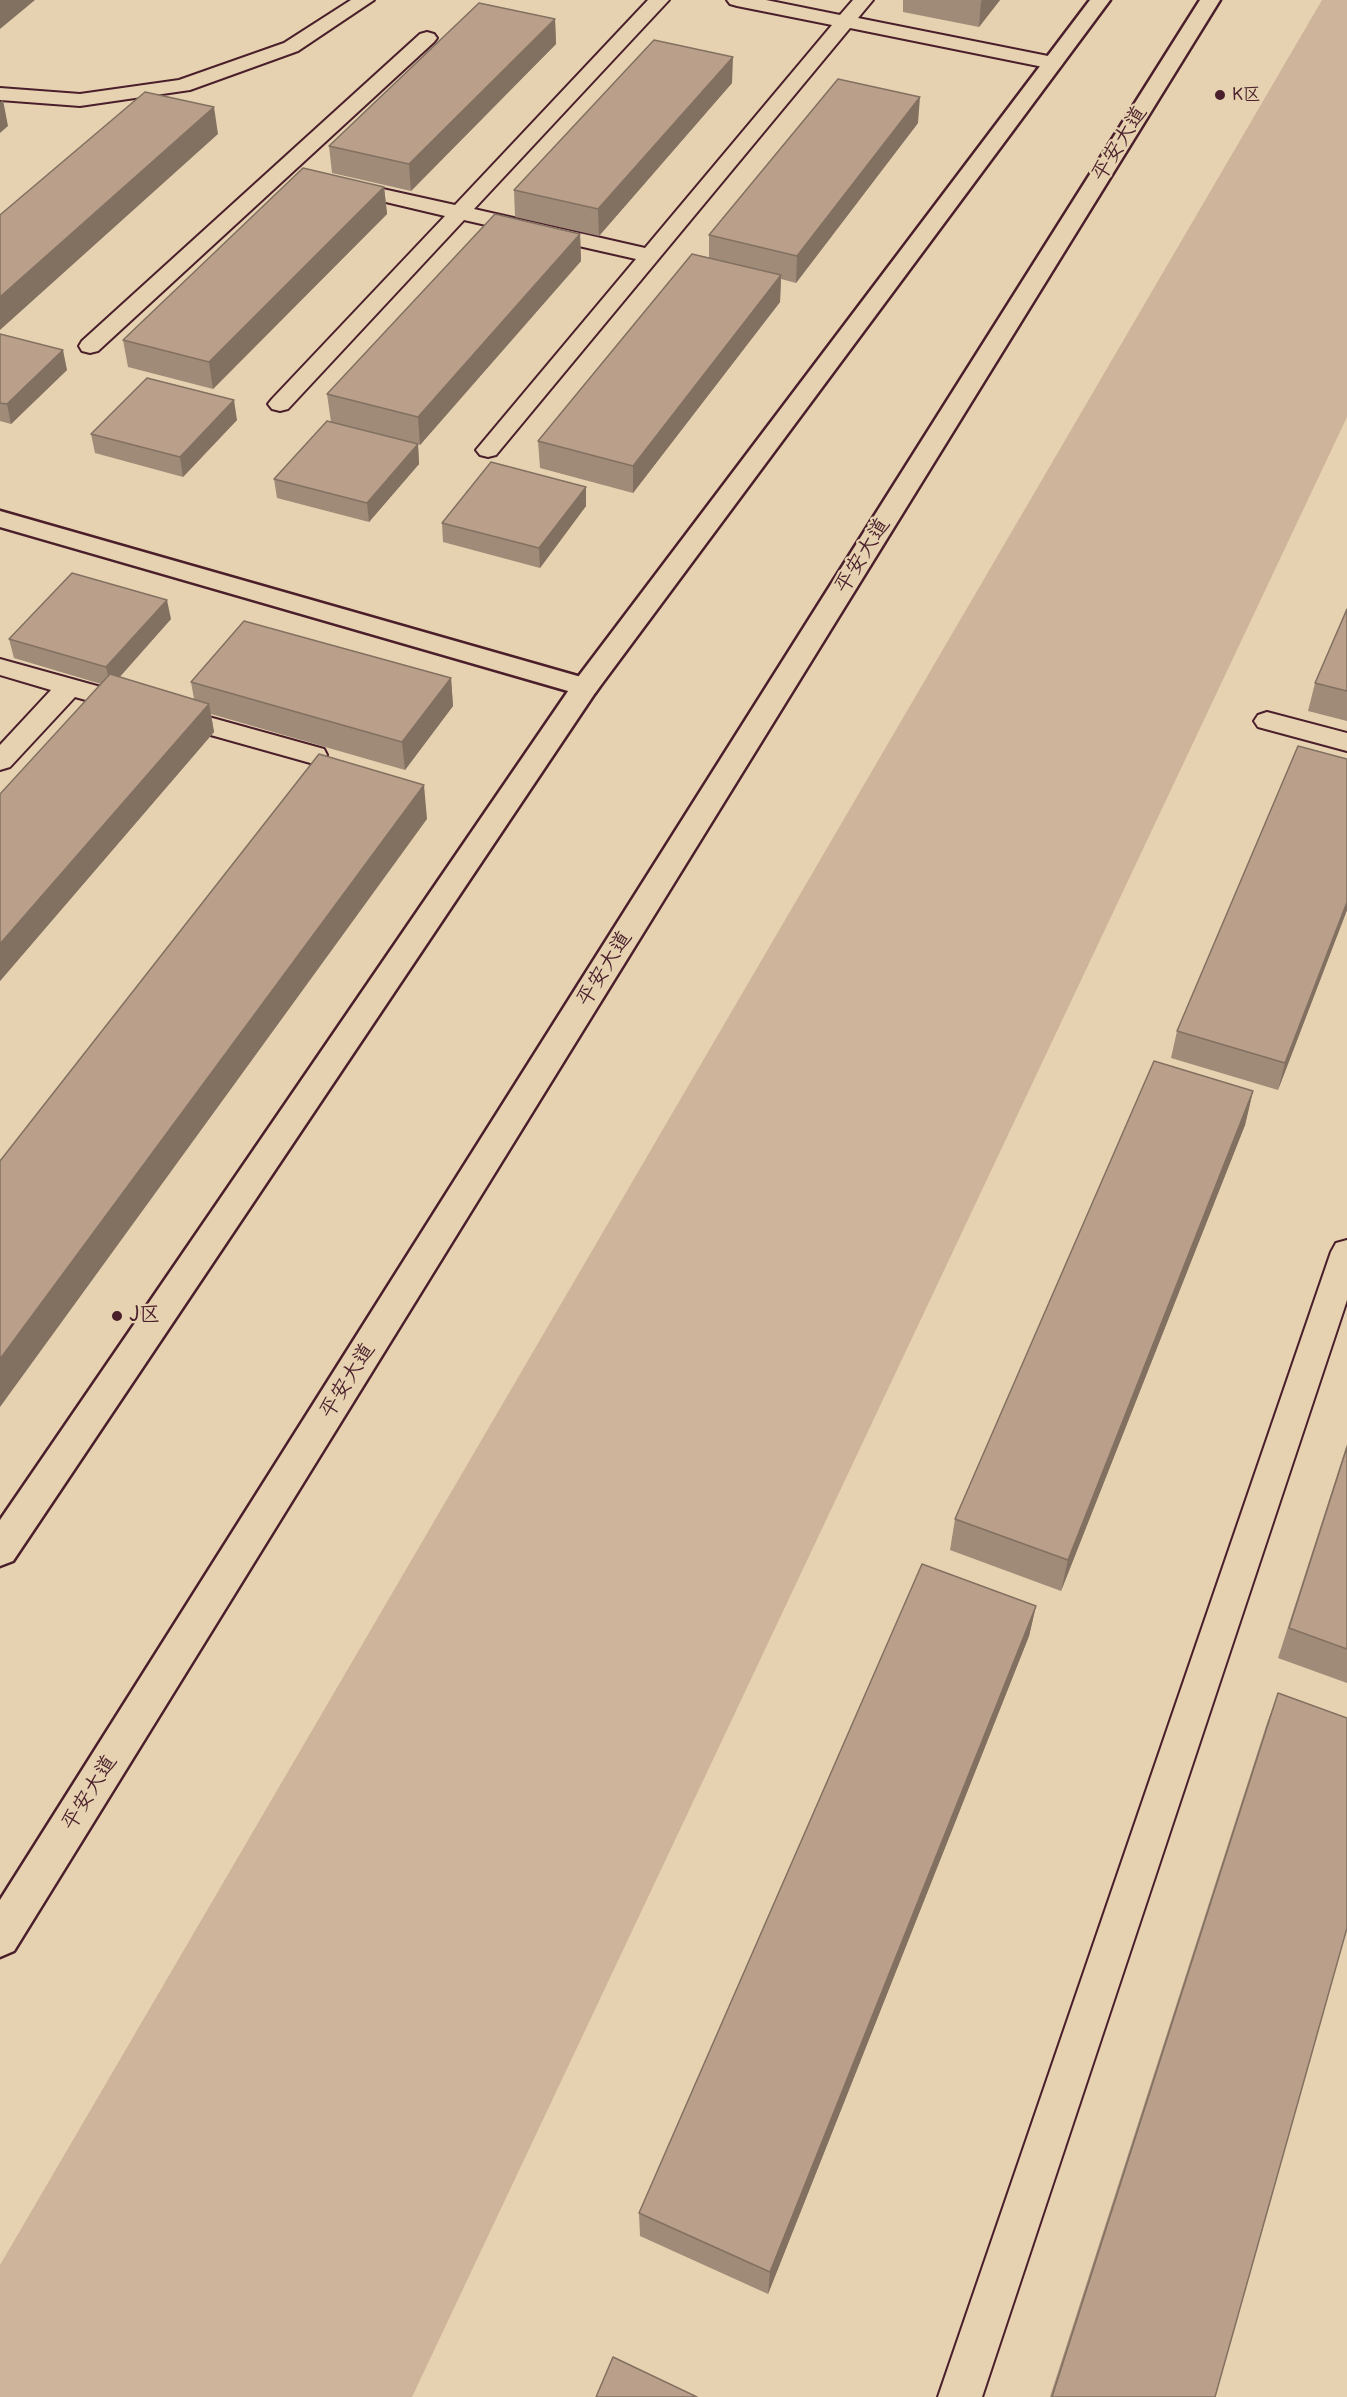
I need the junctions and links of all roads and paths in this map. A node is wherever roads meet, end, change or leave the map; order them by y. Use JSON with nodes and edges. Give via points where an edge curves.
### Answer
{"nodes":[{"id":1,"x":364,"y":0,"type":"edge"},
{"id":2,"x":659,"y":0,"type":"edge"},
{"id":3,"x":738,"y":0,"type":"edge"},
{"id":4,"x":863,"y":0,"type":"edge"},
{"id":5,"x":1100,"y":0,"type":"edge"},
{"id":6,"x":1210,"y":0,"type":"edge"},
{"id":7,"x":843,"y":21,"type":"junction"},
{"id":8,"x":427,"y":38,"type":"dead end"},
{"id":9,"x":1053,"y":63,"type":"junction"},
{"id":10,"x":0,"y":94,"type":"edge"},
{"id":11,"x":280,"y":172,"type":"junction"},
{"id":12,"x":302,"y":177,"type":"edge"},
{"id":13,"x":325,"y":182,"type":"edge"},
{"id":14,"x":459,"y":213,"type":"junction"},
{"id":15,"x":649,"y":255,"type":"junction"},
{"id":16,"x":90,"y":346,"type":"dead end"},
{"id":17,"x":280,"y":404,"type":"dead end"},
{"id":18,"x":488,"y":450,"type":"dead end"},
{"id":19,"x":0,"y":519,"type":"edge"},
{"id":20,"x":0,"y":667,"type":"edge"},
{"id":21,"x":70,"y":686,"type":"junction"},
{"id":22,"x":585,"y":687,"type":"junction"},
{"id":23,"x":1267,"y":721,"type":"dead end"},
{"id":24,"x":1347,"y":742,"type":"edge"},
{"id":25,"x":314,"y":755,"type":"edge"},
{"id":26,"x":0,"y":761,"type":"edge"},
{"id":27,"x":1347,"y":1252,"type":"edge"},
{"id":28,"x":0,"y":1550,"type":"edge"},
{"id":29,"x":0,"y":1937,"type":"edge"},
{"id":30,"x":960,"y":2397,"type":"edge"}],
"edges":[{"from":1,"to":10,"type":"lane","via":[[291,47],[183,86],[80,100]]},
{"from":2,"to":14,"type":"lane"},
{"from":3,"to":7,"type":"lane"},
{"from":4,"to":7,"type":"lane"},
{"from":5,"to":9,"type":"main road"},
{"from":6,"to":29,"type":"main road","name":"平安大道"},
{"from":7,"to":9,"type":"lane"},
{"from":7,"to":15,"type":"lane"},
{"from":8,"to":11,"type":"lane"},
{"from":9,"to":22,"type":"main road"},
{"from":11,"to":12,"type":"lane"},
{"from":11,"to":16,"type":"lane"},
{"from":13,"to":14,"type":"lane"},
{"from":14,"to":15,"type":"lane"},
{"from":14,"to":17,"type":"lane"},
{"from":15,"to":18,"type":"lane"},
{"from":19,"to":22,"type":"main road"},
{"from":20,"to":21,"type":"lane"},
{"from":21,"to":25,"type":"lane"},
{"from":21,"to":26,"type":"lane"},
{"from":22,"to":28,"type":"main road"},
{"from":23,"to":24,"type":"lane"},
{"from":27,"to":30,"type":"lane"}]}
